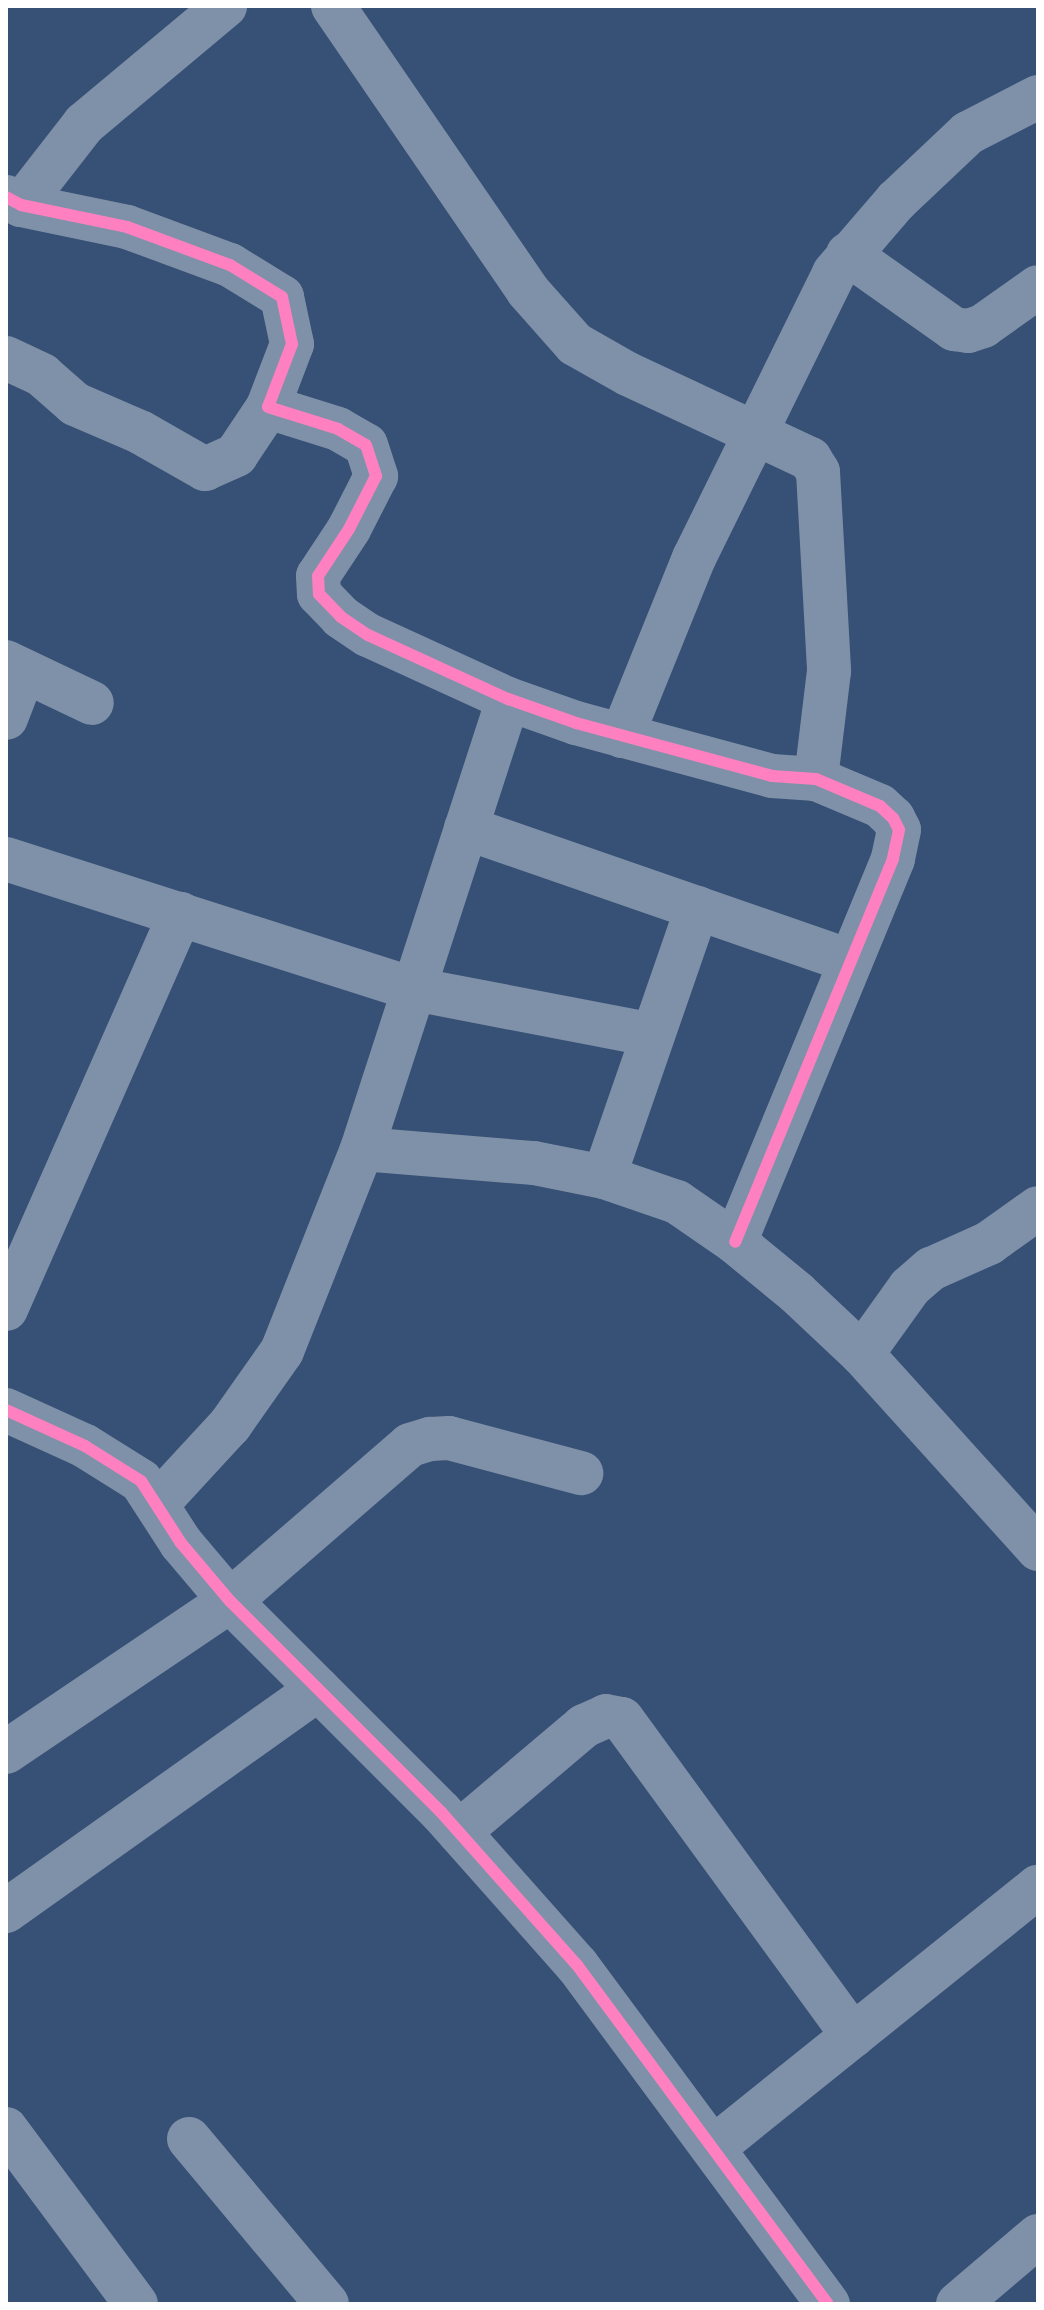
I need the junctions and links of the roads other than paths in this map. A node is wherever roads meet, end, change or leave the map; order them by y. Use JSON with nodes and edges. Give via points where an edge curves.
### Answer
{"nodes":[{"id":1,"x":225,"y":6,"type":"edge"},
{"id":2,"x":333,"y":6,"type":"edge"},
{"id":3,"x":1038,"y":97,"type":"edge"},
{"id":4,"x":14,"y":201,"type":"edge"},
{"id":5,"x":848,"y":254,"type":"junction"},
{"id":6,"x":1038,"y":287,"type":"edge"},
{"id":7,"x":6,"y":358,"type":"edge"},
{"id":8,"x":268,"y":407,"type":"junction"},
{"id":9,"x":756,"y":436,"type":"junction"},
{"id":10,"x":15,"y":666,"type":"edge"},
{"id":11,"x":508,"y":699,"type":"junction"},
{"id":12,"x":92,"y":703,"type":"dead end"},
{"id":13,"x":6,"y":718,"type":"edge"},
{"id":14,"x":622,"y":736,"type":"junction"},
{"id":15,"x":816,"y":779,"type":"junction"},
{"id":16,"x":466,"y":828,"type":"junction"},
{"id":17,"x":6,"y":859,"type":"edge"},
{"id":18,"x":697,"y":908,"type":"junction"},
{"id":19,"x":180,"y":914,"type":"junction"},
{"id":20,"x":851,"y":961,"type":"junction"},
{"id":21,"x":414,"y":989,"type":"junction"},
{"id":22,"x":653,"y":1035,"type":"junction"},
{"id":23,"x":362,"y":1149,"type":"junction"},
{"id":24,"x":604,"y":1177,"type":"junction"},
{"id":25,"x":1038,"y":1208,"type":"edge"},
{"id":26,"x":735,"y":1242,"type":"junction"},
{"id":27,"x":6,"y":1309,"type":"edge"},
{"id":28,"x":862,"y":1354,"type":"junction"},
{"id":29,"x":6,"y":1410,"type":"edge"},
{"id":30,"x":581,"y":1473,"type":"dead end"},
{"id":31,"x":157,"y":1504,"type":"junction"},
{"id":32,"x":1038,"y":1549,"type":"edge"},
{"id":33,"x":230,"y":1601,"type":"junction"},
{"id":34,"x":318,"y":1689,"type":"junction"},
{"id":35,"x":6,"y":1752,"type":"edge"},
{"id":36,"x":459,"y":1832,"type":"junction"},
{"id":37,"x":1038,"y":1887,"type":"edge"},
{"id":38,"x":6,"y":1911,"type":"edge"},
{"id":39,"x":853,"y":2036,"type":"junction"},
{"id":40,"x":6,"y":2129,"type":"edge"},
{"id":41,"x":189,"y":2139,"type":"dead end"},
{"id":42,"x":713,"y":2148,"type":"junction"},
{"id":43,"x":1038,"y":2236,"type":"edge"},
{"id":44,"x":970,"y":2301,"type":"edge"},
{"id":45,"x":136,"y":2304,"type":"edge"},
{"id":46,"x":327,"y":2304,"type":"edge"},
{"id":47,"x":828,"y":2304,"type":"edge"}],
"edges":[{"from":1,"to":4,"type":"street","via":[[84,124]]},
{"from":2,"to":9,"type":"street","via":[[528,291],[575,344]]},
{"from":3,"to":5,"type":"street","via":[[968,133]]},
{"from":4,"to":8,"type":"street","via":[[127,227],[230,265],[282,297],[292,344]]},
{"from":5,"to":6,"type":"street","via":[[954,329],[983,326]]},
{"from":5,"to":9,"type":"street","via":[[820,297]]},
{"from":7,"to":8,"type":"street","via":[[42,375],[75,404],[140,432],[205,469],[236,455]]},
{"from":8,"to":11,"type":"street","via":[[338,429],[366,445],[376,476],[318,576],[319,594],[368,635]]},
{"from":9,"to":14,"type":"street","via":[[694,558]]},
{"from":9,"to":15,"type":"street","via":[[810,459],[821,486],[829,671]]},
{"from":10,"to":12,"type":"street"},
{"from":10,"to":13,"type":"street"},
{"from":11,"to":14,"type":"street"},
{"from":11,"to":16,"type":"street"},
{"from":14,"to":15,"type":"street","via":[[772,776]]},
{"from":15,"to":20,"type":"street","via":[[880,806],[899,830],[893,859]]},
{"from":16,"to":18,"type":"street"},
{"from":16,"to":21,"type":"street"},
{"from":17,"to":19,"type":"street"},
{"from":18,"to":20,"type":"street"},
{"from":18,"to":22,"type":"street"},
{"from":19,"to":21,"type":"street"},
{"from":19,"to":27,"type":"street"},
{"from":20,"to":26,"type":"street"},
{"from":21,"to":22,"type":"street"},
{"from":21,"to":23,"type":"street"},
{"from":22,"to":24,"type":"street"},
{"from":23,"to":24,"type":"street","via":[[534,1163]]},
{"from":23,"to":31,"type":"street","via":[[282,1351],[230,1425]]},
{"from":24,"to":26,"type":"street","via":[[677,1202]]},
{"from":25,"to":28,"type":"street","via":[[989,1243],[931,1269],[910,1287]]},
{"from":26,"to":28,"type":"street"},
{"from":28,"to":32,"type":"street"},
{"from":29,"to":31,"type":"street","via":[[119,1465],[141,1481]]},
{"from":30,"to":33,"type":"street","via":[[449,1438],[410,1445]]},
{"from":31,"to":33,"type":"street","via":[[181,1543]]},
{"from":33,"to":34,"type":"street"},
{"from":33,"to":35,"type":"street"},
{"from":34,"to":36,"type":"street"},
{"from":34,"to":38,"type":"street"},
{"from":36,"to":39,"type":"street","via":[[584,1726],[606,1716],[622,1719]]},
{"from":36,"to":42,"type":"street","via":[[577,1965]]},
{"from":37,"to":39,"type":"street"},
{"from":39,"to":42,"type":"street"},
{"from":40,"to":45,"type":"street"},
{"from":41,"to":46,"type":"street"},
{"from":42,"to":47,"type":"street"},
{"from":43,"to":44,"type":"street"}]}
